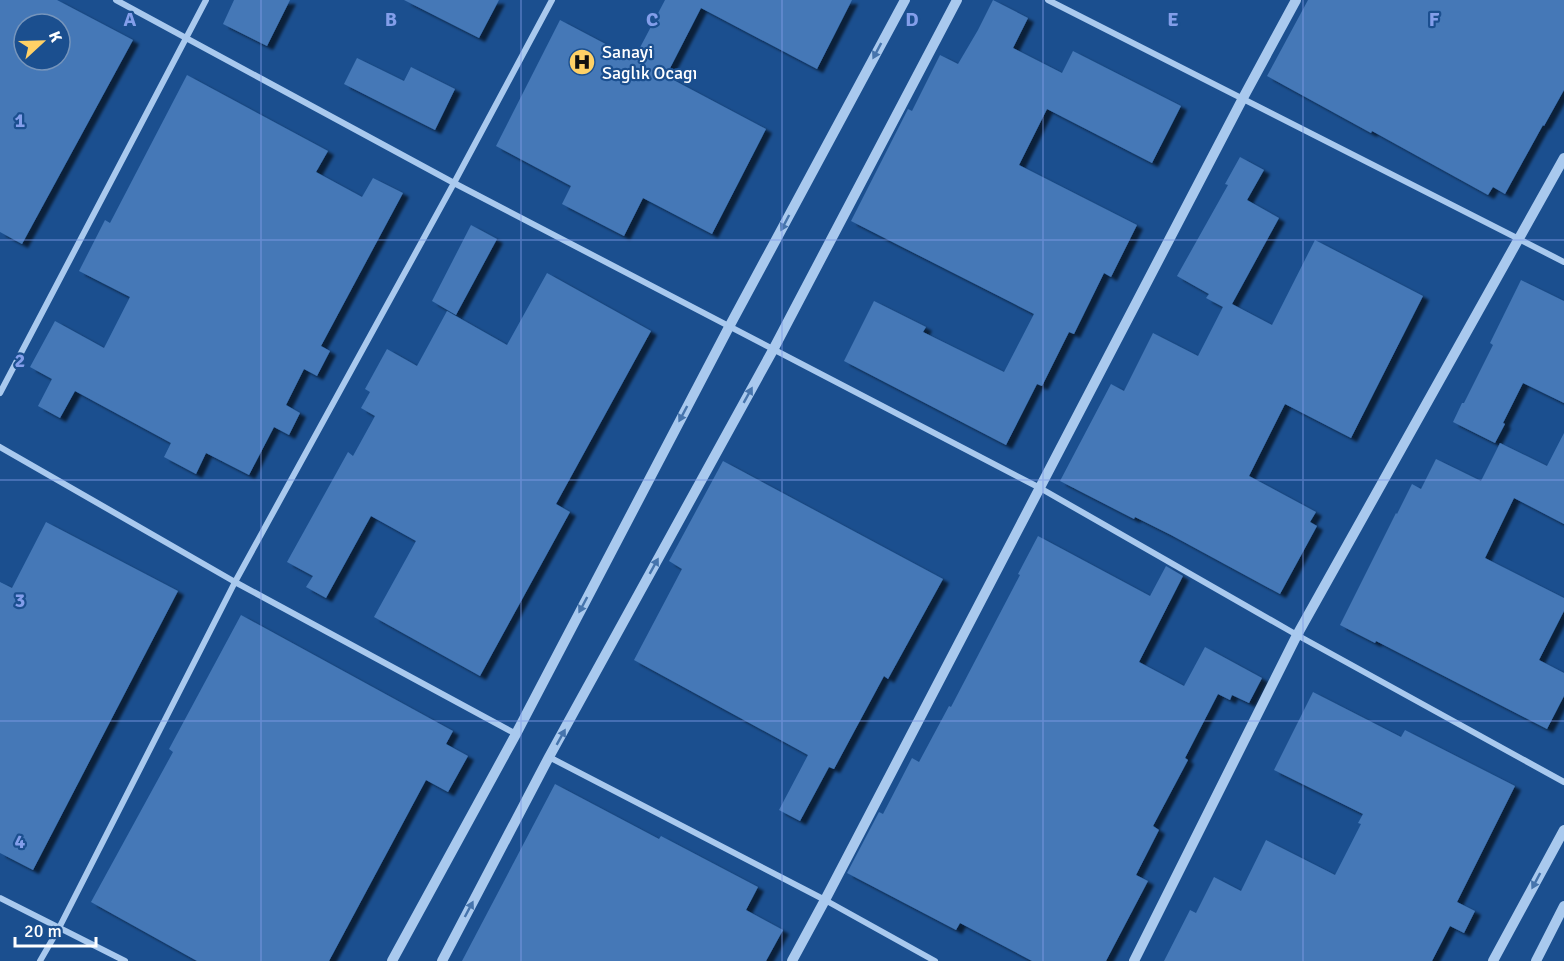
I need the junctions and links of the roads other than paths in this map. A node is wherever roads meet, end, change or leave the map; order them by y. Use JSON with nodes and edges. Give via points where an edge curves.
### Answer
{"nodes":[{"id":1,"x":116,"y":0,"type":"edge"},
{"id":2,"x":206,"y":0,"type":"edge"},
{"id":3,"x":552,"y":0,"type":"edge"},
{"id":4,"x":905,"y":0,"type":"edge"},
{"id":5,"x":957,"y":0,"type":"edge"},
{"id":6,"x":1048,"y":0,"type":"edge"},
{"id":7,"x":1296,"y":0,"type":"edge"},
{"id":8,"x":186,"y":37,"type":"junction"},
{"id":9,"x":1243,"y":98,"type":"junction"},
{"id":10,"x":1564,"y":158,"type":"edge"},
{"id":11,"x":454,"y":183,"type":"junction"},
{"id":12,"x":1519,"y":239,"type":"junction"},
{"id":13,"x":1564,"y":262,"type":"edge"},
{"id":14,"x":729,"y":327,"type":"junction"},
{"id":15,"x":773,"y":350,"type":"junction"},
{"id":16,"x":0,"y":393,"type":"edge"},
{"id":17,"x":0,"y":447,"type":"edge"},
{"id":18,"x":1040,"y":488,"type":"junction"},
{"id":19,"x":235,"y":582,"type":"junction"},
{"id":20,"x":1297,"y":635,"type":"junction"},
{"id":21,"x":516,"y":734,"type":"junction"},
{"id":22,"x":549,"y":757,"type":"junction"},
{"id":23,"x":1564,"y":782,"type":"edge"},
{"id":24,"x":1564,"y":830,"type":"edge"},
{"id":25,"x":0,"y":898,"type":"edge"},
{"id":26,"x":825,"y":900,"type":"junction"},
{"id":27,"x":1564,"y":906,"type":"edge"},
{"id":28,"x":1560,"y":921,"type":"edge"},
{"id":29,"x":59,"y":928,"type":"junction"},
{"id":30,"x":40,"y":961,"type":"edge"},
{"id":31,"x":125,"y":961,"type":"edge"},
{"id":32,"x":392,"y":961,"type":"edge"},
{"id":33,"x":442,"y":961,"type":"edge"},
{"id":34,"x":792,"y":961,"type":"edge"},
{"id":35,"x":934,"y":961,"type":"edge"},
{"id":36,"x":1134,"y":961,"type":"edge"},
{"id":37,"x":1493,"y":961,"type":"edge"},
{"id":38,"x":1536,"y":961,"type":"edge"}],
"edges":[{"from":1,"to":8,"type":"street"},
{"from":2,"to":8,"type":"street"},
{"from":3,"to":11,"type":"street"},
{"from":4,"to":14,"type":"street","one_way":true},
{"from":5,"to":15,"type":"street"},
{"from":6,"to":9,"type":"street"},
{"from":7,"to":9,"type":"street"},
{"from":8,"to":11,"type":"street"},
{"from":8,"to":16,"type":"street"},
{"from":9,"to":12,"type":"street"},
{"from":9,"to":18,"type":"street"},
{"from":10,"to":12,"type":"street"},
{"from":11,"to":14,"type":"street"},
{"from":11,"to":19,"type":"street"},
{"from":12,"to":13,"type":"street"},
{"from":12,"to":20,"type":"street"},
{"from":14,"to":15,"type":"street"},
{"from":14,"to":21,"type":"street","one_way":true},
{"from":15,"to":18,"type":"street"},
{"from":22,"to":15,"type":"street","one_way":true},
{"from":17,"to":19,"type":"street"},
{"from":18,"to":20,"type":"street"},
{"from":18,"to":26,"type":"street"},
{"from":19,"to":21,"type":"street"},
{"from":19,"to":29,"type":"street"},
{"from":20,"to":23,"type":"street"},
{"from":20,"to":36,"type":"street"},
{"from":21,"to":32,"type":"street"},
{"from":22,"to":26,"type":"street"},
{"from":33,"to":22,"type":"street","one_way":true},
{"from":24,"to":37,"type":"street","one_way":true},
{"from":25,"to":29,"type":"street"},
{"from":26,"to":34,"type":"street"},
{"from":26,"to":35,"type":"street"},
{"from":27,"to":28,"type":"street"},
{"from":28,"to":38,"type":"street"},
{"from":29,"to":30,"type":"street"},
{"from":29,"to":31,"type":"street"}]}
